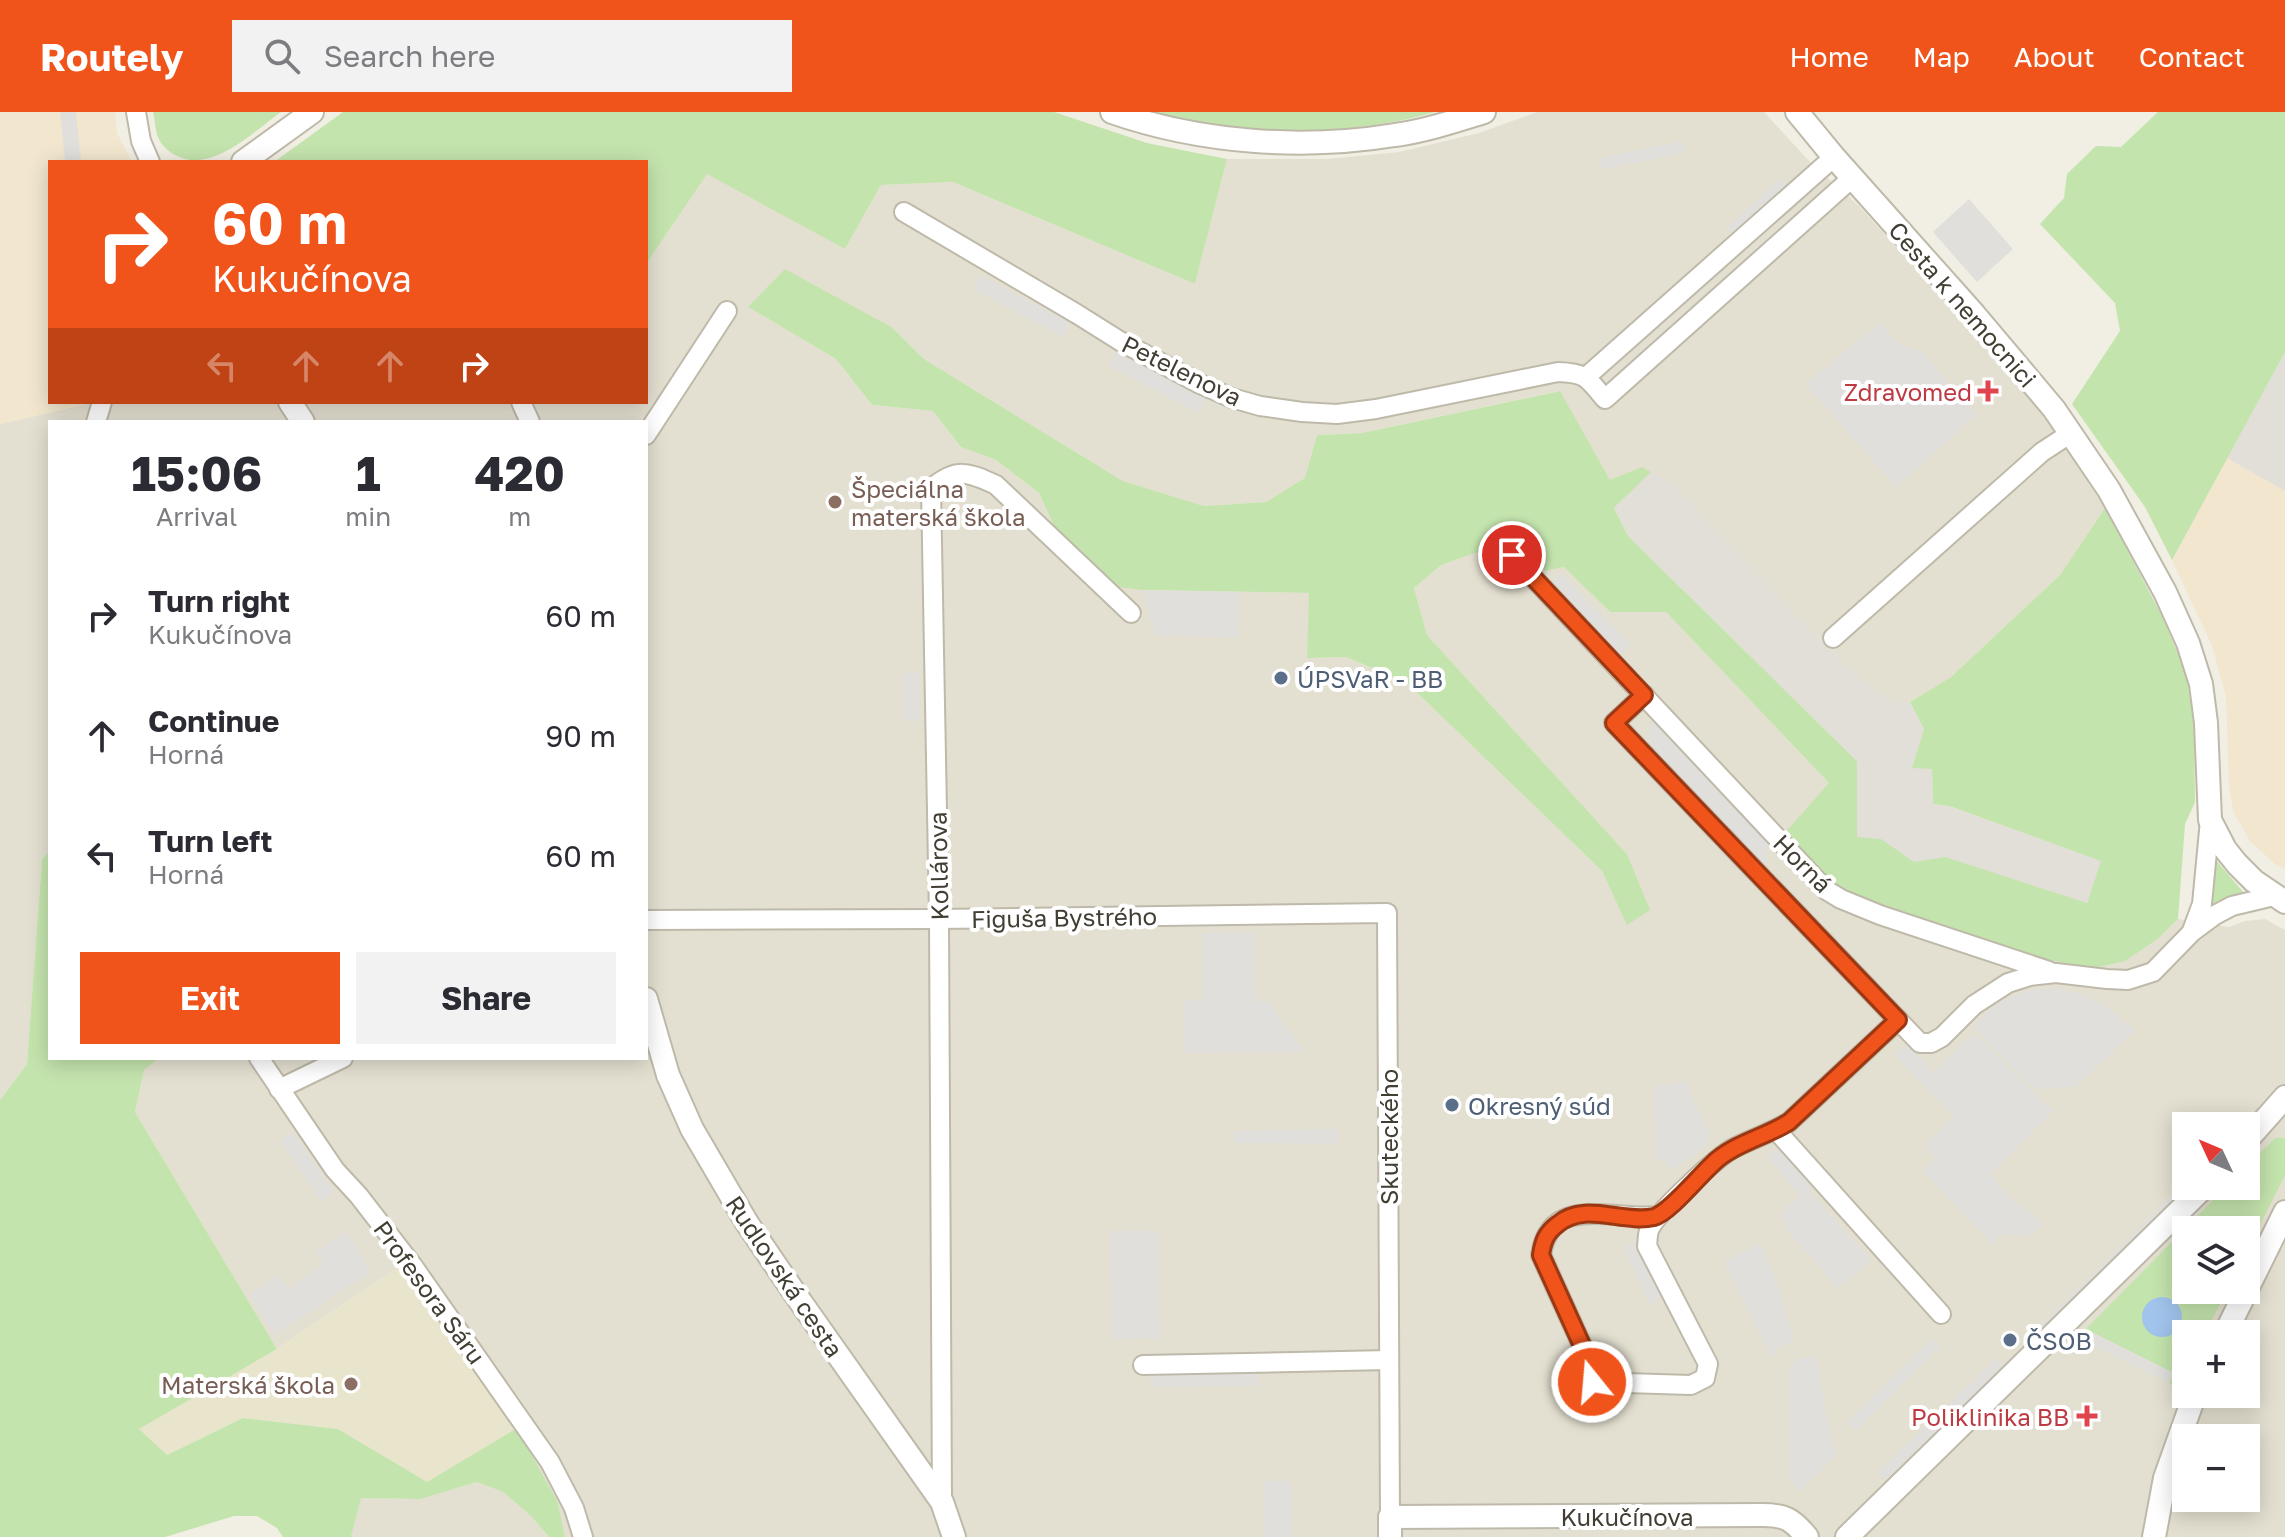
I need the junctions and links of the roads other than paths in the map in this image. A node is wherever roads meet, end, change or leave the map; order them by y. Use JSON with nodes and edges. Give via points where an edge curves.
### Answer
{"nodes":[{"id":1,"x":136,"y":112,"type":"edge"},
{"id":2,"x":312,"y":112,"type":"edge"},
{"id":3,"x":1112,"y":112,"type":"edge"},
{"id":4,"x":1484,"y":112,"type":"edge"},
{"id":5,"x":1797,"y":112,"type":"edge"},
{"id":6,"x":1834,"y":157,"type":"junction"},
{"id":7,"x":149,"y":160,"type":"edge"},
{"id":8,"x":246,"y":160,"type":"edge"},
{"id":9,"x":1852,"y":178,"type":"junction"},
{"id":10,"x":904,"y":212,"type":"dead end"},
{"id":11,"x":727,"y":311,"type":"dead end"},
{"id":12,"x":1586,"y":377,"type":"junction"},
{"id":13,"x":648,"y":432,"type":"edge"},
{"id":14,"x":2071,"y":433,"type":"junction"},
{"id":15,"x":1512,"y":555,"type":"dead end"},
{"id":16,"x":1131,"y":613,"type":"dead end"},
{"id":17,"x":1833,"y":638,"type":"dead end"},
{"id":18,"x":1644,"y":695,"type":"junction"},
{"id":19,"x":2210,"y":820,"type":"junction"},
{"id":20,"x":2279,"y":899,"type":"edge"},
{"id":21,"x":1387,"y":913,"type":"joint"},
{"id":22,"x":939,"y":919,"type":"junction"},
{"id":23,"x":648,"y":920,"type":"edge"},
{"id":24,"x":2192,"y":932,"type":"junction"},
{"id":25,"x":2056,"y":973,"type":"junction"},
{"id":26,"x":648,"y":1006,"type":"edge"},
{"id":27,"x":1898,"y":1020,"type":"junction"},
{"id":28,"x":260,"y":1060,"type":"edge"},
{"id":29,"x":339,"y":1060,"type":"edge"},
{"id":30,"x":279,"y":1089,"type":"junction"},
{"id":31,"x":2285,"y":1097,"type":"edge"},
{"id":32,"x":2285,"y":1116,"type":"edge"},
{"id":33,"x":2260,"y":1126,"type":"edge"},
{"id":34,"x":1776,"y":1130,"type":"junction"},
{"id":35,"x":2260,"y":1133,"type":"edge"},
{"id":36,"x":2191,"y":1200,"type":"edge"},
{"id":37,"x":2285,"y":1212,"type":"edge"},
{"id":38,"x":1658,"y":1216,"type":"junction"},
{"id":39,"x":1941,"y":1314,"type":"dead end"},
{"id":40,"x":2232,"y":1320,"type":"edge"},
{"id":41,"x":1389,"y":1360,"type":"junction"},
{"id":42,"x":1143,"y":1365,"type":"dead end"},
{"id":43,"x":2190,"y":1408,"type":"edge"},
{"id":44,"x":942,"y":1502,"type":"junction"},
{"id":45,"x":1390,"y":1527,"type":"edge"},
{"id":46,"x":583,"y":1537,"type":"edge"},
{"id":47,"x":954,"y":1537,"type":"edge"},
{"id":48,"x":1807,"y":1537,"type":"edge"},
{"id":49,"x":1847,"y":1537,"type":"edge"},
{"id":50,"x":2154,"y":1537,"type":"edge"}],
"edges":[{"from":1,"to":7,"type":"street"},
{"from":2,"to":8,"type":"street"},
{"from":3,"to":4,"type":"street","via":[[1191,133],[1316,142],[1398,135]]},
{"from":5,"to":6,"type":"street","name":"Cesta k nemocnici"},
{"from":6,"to":9,"type":"street","name":"Cesta k nemocnici"},
{"from":6,"to":12,"type":"street"},
{"from":9,"to":12,"type":"street","via":[[1605,399]]},
{"from":9,"to":14,"type":"street","name":"Cesta k nemocnici"},
{"from":10,"to":12,"type":"street","name":"Petelenova","via":[[1120,341],[1200,384],[1260,406],[1337,414],[1558,372]]},
{"from":11,"to":13,"type":"street"},
{"from":14,"to":17,"type":"street","via":[[2042,452]]},
{"from":14,"to":19,"type":"street","name":"Cesta k nemocnici","via":[[2126,519],[2188,643],[2206,723]]},
{"from":15,"to":18,"type":"street","name":"Horná"},
{"from":16,"to":22,"type":"street","name":"Kollárova","via":[[996,485],[968,472],[945,477],[931,489]]},
{"from":18,"to":25,"type":"street","name":"Horná","via":[[1826,890],[1880,915]]},
{"from":18,"to":27,"type":"street","name":"Horná","via":[[1614,723]]},
{"from":19,"to":20,"type":"street","name":"Cesta k nemocnici","via":[[2237,864]]},
{"from":19,"to":24,"type":"street","name":"Horná","via":[[2202,904]]},
{"from":20,"to":24,"type":"street","name":"Horná","via":[[2232,906]]},
{"from":21,"to":22,"type":"street","name":"Figuša Bystrého"},
{"from":21,"to":41,"type":"street","name":"Skuteckého"},
{"from":22,"to":23,"type":"street","name":"Figuša Bystrého"},
{"from":22,"to":44,"type":"street","name":"Kollárova"},
{"from":24,"to":25,"type":"street","name":"Horná","via":[[2153,972],[2128,980]]},
{"from":25,"to":27,"type":"street","name":"Horná","via":[[2030,976],[1990,993],[1931,1043],[1920,1043]]},
{"from":26,"to":44,"type":"street","name":"Rudlovská cesta","via":[[668,1075],[692,1129],[747,1223]]},
{"from":27,"to":34,"type":"street"},
{"from":28,"to":30,"type":"street","name":"Profesora Sáru"},
{"from":29,"to":30,"type":"street"},
{"from":30,"to":46,"type":"street","name":"Profesora Sáru","via":[[532,1436],[562,1484]]},
{"from":31,"to":33,"type":"street"},
{"from":32,"to":35,"type":"street"},
{"from":34,"to":38,"type":"street","via":[[1720,1156]]},
{"from":34,"to":39,"type":"street"},
{"from":36,"to":49,"type":"street"},
{"from":37,"to":40,"type":"street"},
{"from":38,"to":38,"type":"street","via":[[1648,1231],[1647,1246],[1708,1364],[1705,1378],[1691,1385],[1592,1382],[1590,1363],[1541,1255],[1543,1241],[1577,1213]]},
{"from":41,"to":42,"type":"street"},
{"from":41,"to":45,"type":"street","name":"Skuteckého"},
{"from":43,"to":50,"type":"street","via":[[2165,1478]]},
{"from":44,"to":47,"type":"street","name":"Rudlovská cesta"},
{"from":45,"to":48,"type":"street","name":"Kukučínova","via":[[1779,1515]]}]}
